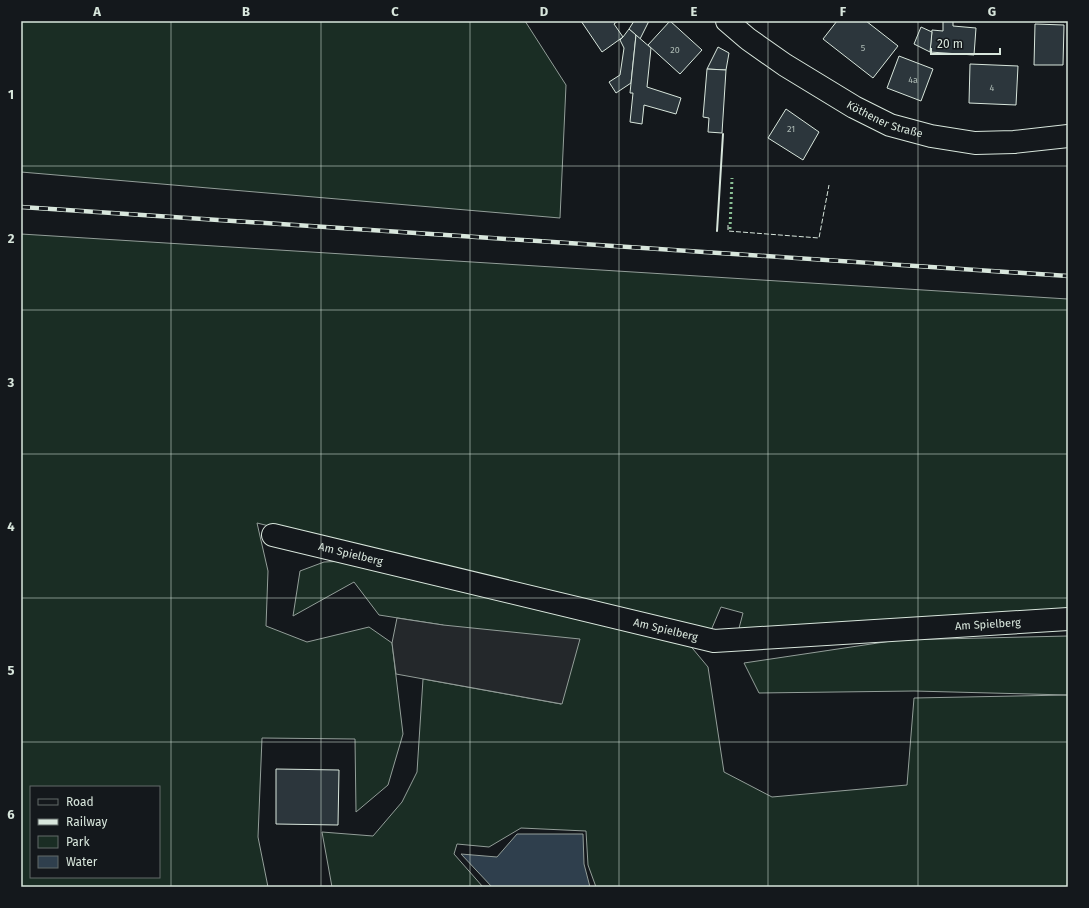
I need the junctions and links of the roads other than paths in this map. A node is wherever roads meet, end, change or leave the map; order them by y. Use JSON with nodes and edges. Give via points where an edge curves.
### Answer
{"nodes":[{"id":1,"x":727,"y":21,"type":"edge"},
{"id":2,"x":1068,"y":136,"type":"edge"},
{"id":3,"x":273,"y":535,"type":"dead end"},
{"id":4,"x":1068,"y":619,"type":"edge"}],
"edges":[{"from":1,"to":2,"type":"street","name":"Köthener Straße","via":[[785,65],[854,107],[890,124],[931,136],[975,143]]},
{"from":3,"to":4,"type":"street","name":"Am Spielberg","via":[[714,641]]}]}
